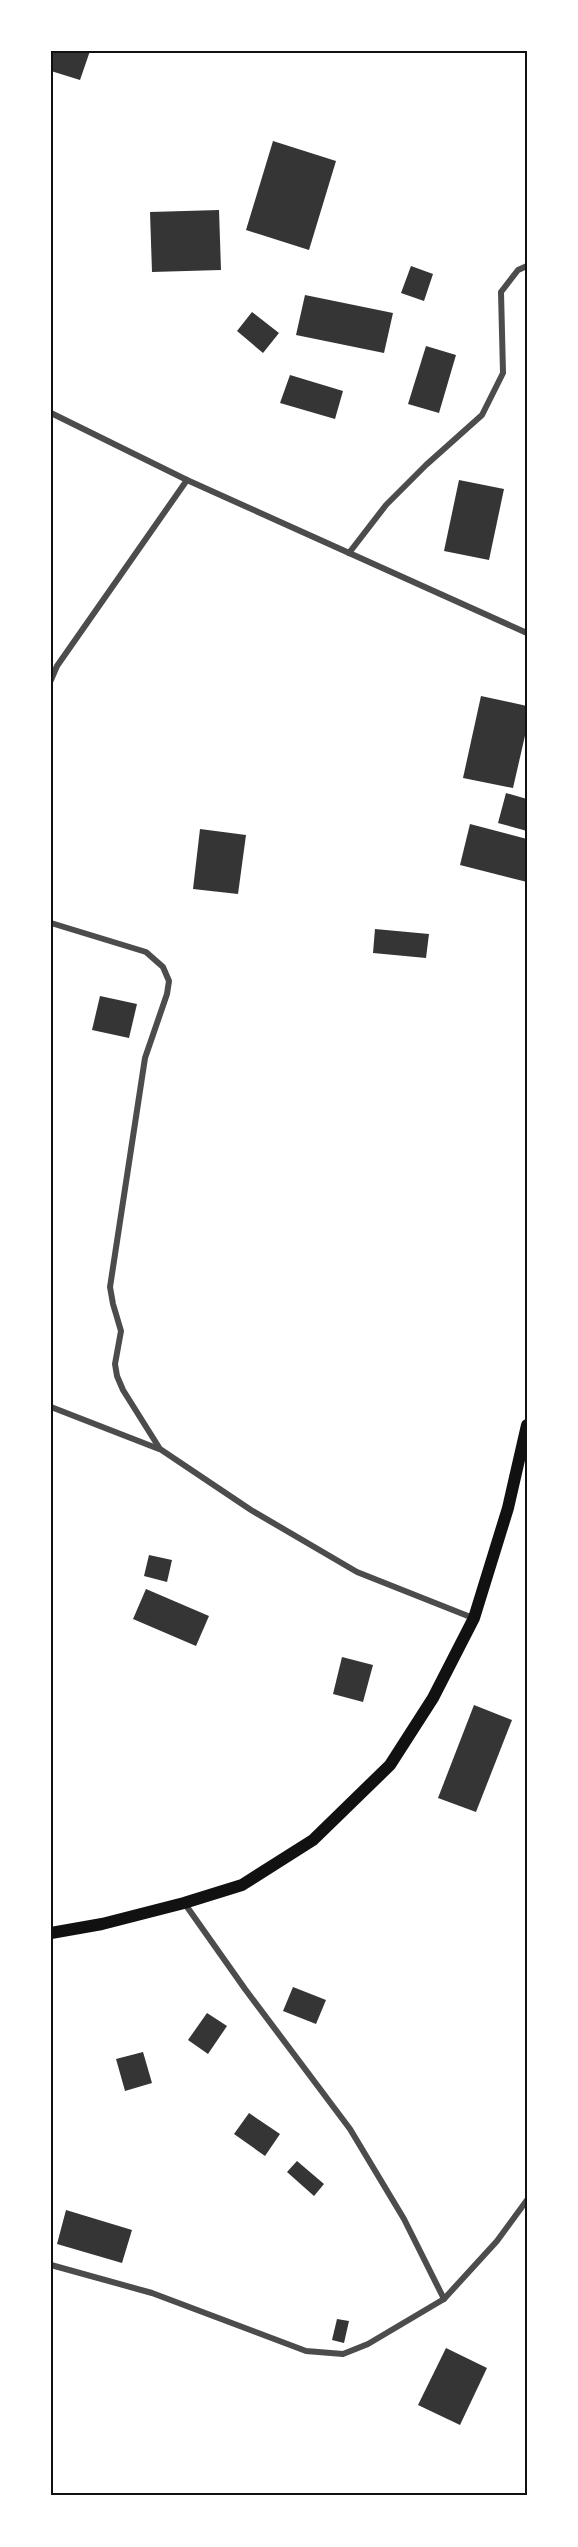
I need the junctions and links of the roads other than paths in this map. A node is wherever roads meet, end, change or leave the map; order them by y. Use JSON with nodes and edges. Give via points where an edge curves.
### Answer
{"nodes":[{"id":1,"x":527,"y":266,"type":"edge"},
{"id":2,"x":51,"y":412,"type":"edge"},
{"id":3,"x":187,"y":480,"type":"junction"},
{"id":4,"x":349,"y":554,"type":"junction"},
{"id":5,"x":527,"y":633,"type":"edge"},
{"id":6,"x":51,"y":680,"type":"edge"},
{"id":7,"x":51,"y":923,"type":"edge"},
{"id":8,"x":51,"y":1407,"type":"edge"},
{"id":9,"x":527,"y":1425,"type":"edge"},
{"id":10,"x":160,"y":1449,"type":"junction"},
{"id":11,"x":474,"y":1618,"type":"junction"},
{"id":12,"x":184,"y":1903,"type":"junction"},
{"id":13,"x":51,"y":1933,"type":"edge"},
{"id":14,"x":527,"y":2200,"type":"edge"},
{"id":15,"x":51,"y":2265,"type":"edge"},
{"id":16,"x":444,"y":2299,"type":"junction"}],
"edges":[{"from":1,"to":4,"type":"street","via":[[518,270],[501,292],[503,373],[482,415],[386,505]]},
{"from":2,"to":3,"type":"street"},
{"from":3,"to":4,"type":"street"},
{"from":3,"to":6,"type":"street"},
{"from":4,"to":5,"type":"street"},
{"from":7,"to":10,"type":"street","via":[[146,952],[163,967],[169,981],[145,1058],[110,1287],[121,1331],[115,1364],[117,1376]]},
{"from":8,"to":10,"type":"street"},
{"from":9,"to":11,"type":"main road","via":[[508,1508]]},
{"from":10,"to":11,"type":"street","via":[[250,1510],[357,1572]]},
{"from":11,"to":12,"type":"main road","via":[[433,1698],[390,1765],[313,1840],[242,1885]]},
{"from":12,"to":13,"type":"main road"},
{"from":12,"to":16,"type":"street","via":[[351,2129],[404,2219]]},
{"from":14,"to":16,"type":"street","via":[[497,2241]]},
{"from":15,"to":16,"type":"street","via":[[152,2293],[306,2351],[343,2354],[368,2344]]}]}
